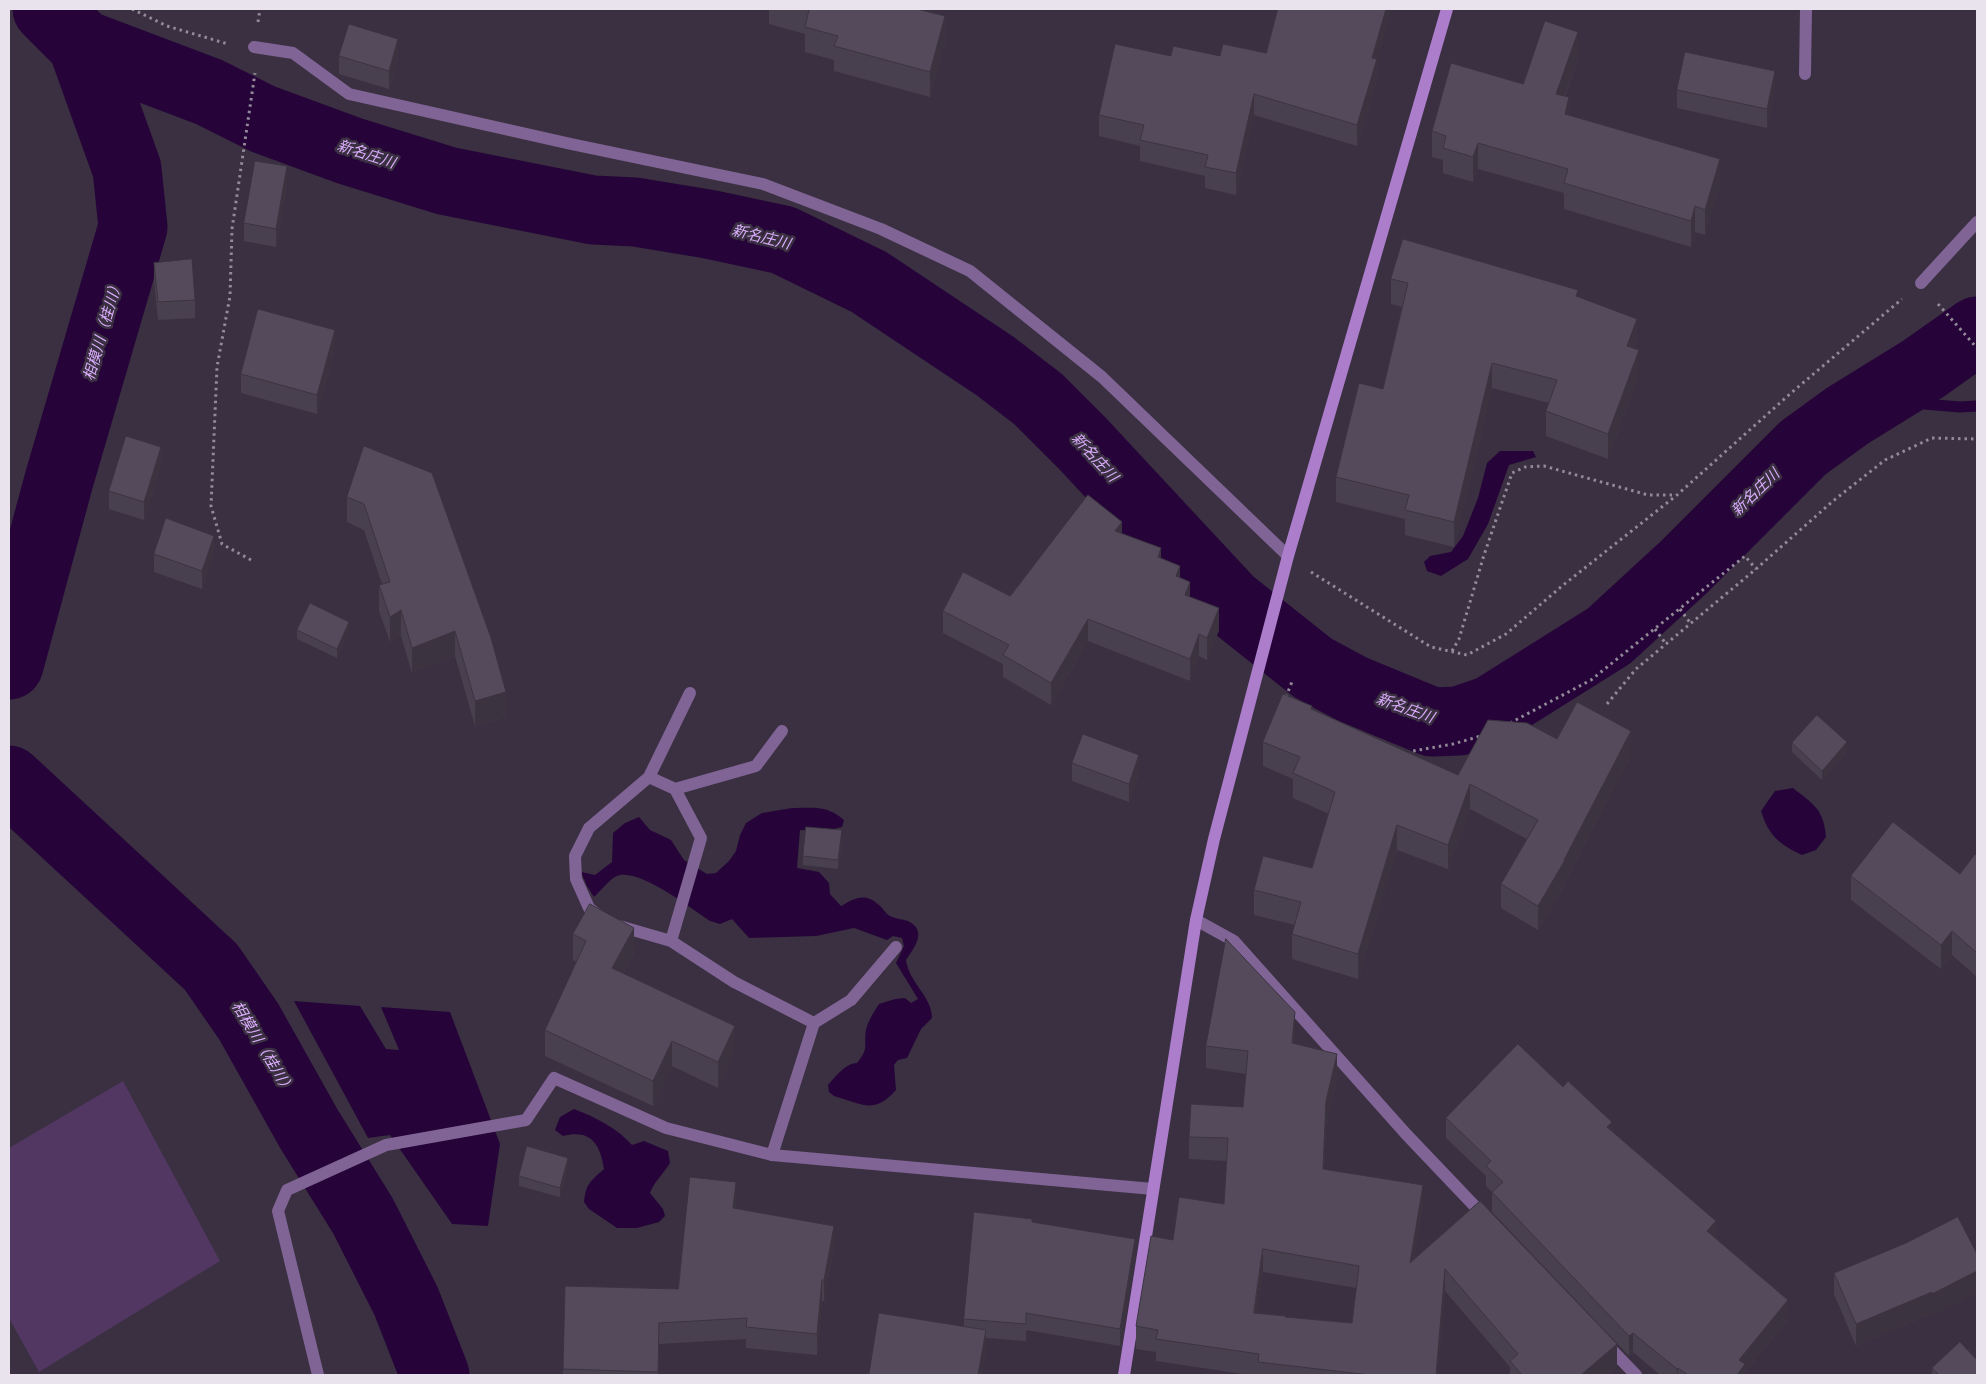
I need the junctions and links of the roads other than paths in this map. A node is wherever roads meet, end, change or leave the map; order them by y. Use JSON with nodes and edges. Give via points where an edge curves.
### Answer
{"nodes":[{"id":1,"x":1447,"y":9,"type":"edge"},
{"id":2,"x":1806,"y":9,"type":"edge"},
{"id":3,"x":254,"y":47,"type":"road end"},
{"id":4,"x":1805,"y":74,"type":"dead end"},
{"id":5,"x":1977,"y":222,"type":"edge"},
{"id":6,"x":1921,"y":283,"type":"road end"},
{"id":7,"x":1286,"y":562,"type":"junction"},
{"id":8,"x":690,"y":693,"type":"dead end"},
{"id":9,"x":782,"y":731,"type":"dead end"},
{"id":10,"x":649,"y":777,"type":"junction"},
{"id":11,"x":675,"y":788,"type":"junction"},
{"id":12,"x":1196,"y":920,"type":"junction"},
{"id":13,"x":671,"y":941,"type":"junction"},
{"id":14,"x":896,"y":947,"type":"dead end"},
{"id":15,"x":814,"y":1023,"type":"junction"},
{"id":16,"x":772,"y":1155,"type":"junction"},
{"id":17,"x":1154,"y":1189,"type":"junction"},
{"id":18,"x":1494,"y":1226,"type":"edge"},
{"id":19,"x":1596,"y":1333,"type":"edge"},
{"id":20,"x":318,"y":1375,"type":"edge"},
{"id":21,"x":1124,"y":1375,"type":"edge"},
{"id":22,"x":1636,"y":1375,"type":"edge"}],
"edges":[{"from":1,"to":7,"type":"street"},
{"from":2,"to":4,"type":"street"},
{"from":3,"to":7,"type":"street","via":[[293,53],[349,94],[763,184],[881,229],[970,271],[1102,377]]},
{"from":5,"to":6,"type":"street"},
{"from":7,"to":12,"type":"street"},
{"from":8,"to":10,"type":"street"},
{"from":9,"to":11,"type":"street","via":[[756,766]]},
{"from":10,"to":11,"type":"street"},
{"from":10,"to":13,"type":"street","via":[[589,828],[575,856],[576,879],[589,908],[608,923]]},
{"from":11,"to":13,"type":"street","via":[[701,838]]},
{"from":12,"to":17,"type":"street"},
{"from":12,"to":18,"type":"street","via":[[1234,941],[1406,1134]]},
{"from":13,"to":15,"type":"street","via":[[734,982]]},
{"from":14,"to":15,"type":"street","via":[[851,1000]]},
{"from":15,"to":16,"type":"street"},
{"from":16,"to":17,"type":"street"},
{"from":16,"to":20,"type":"street","via":[[666,1128],[554,1078],[526,1120],[386,1145],[287,1190],[278,1211]]},
{"from":17,"to":21,"type":"street"},
{"from":19,"to":22,"type":"street"}]}
